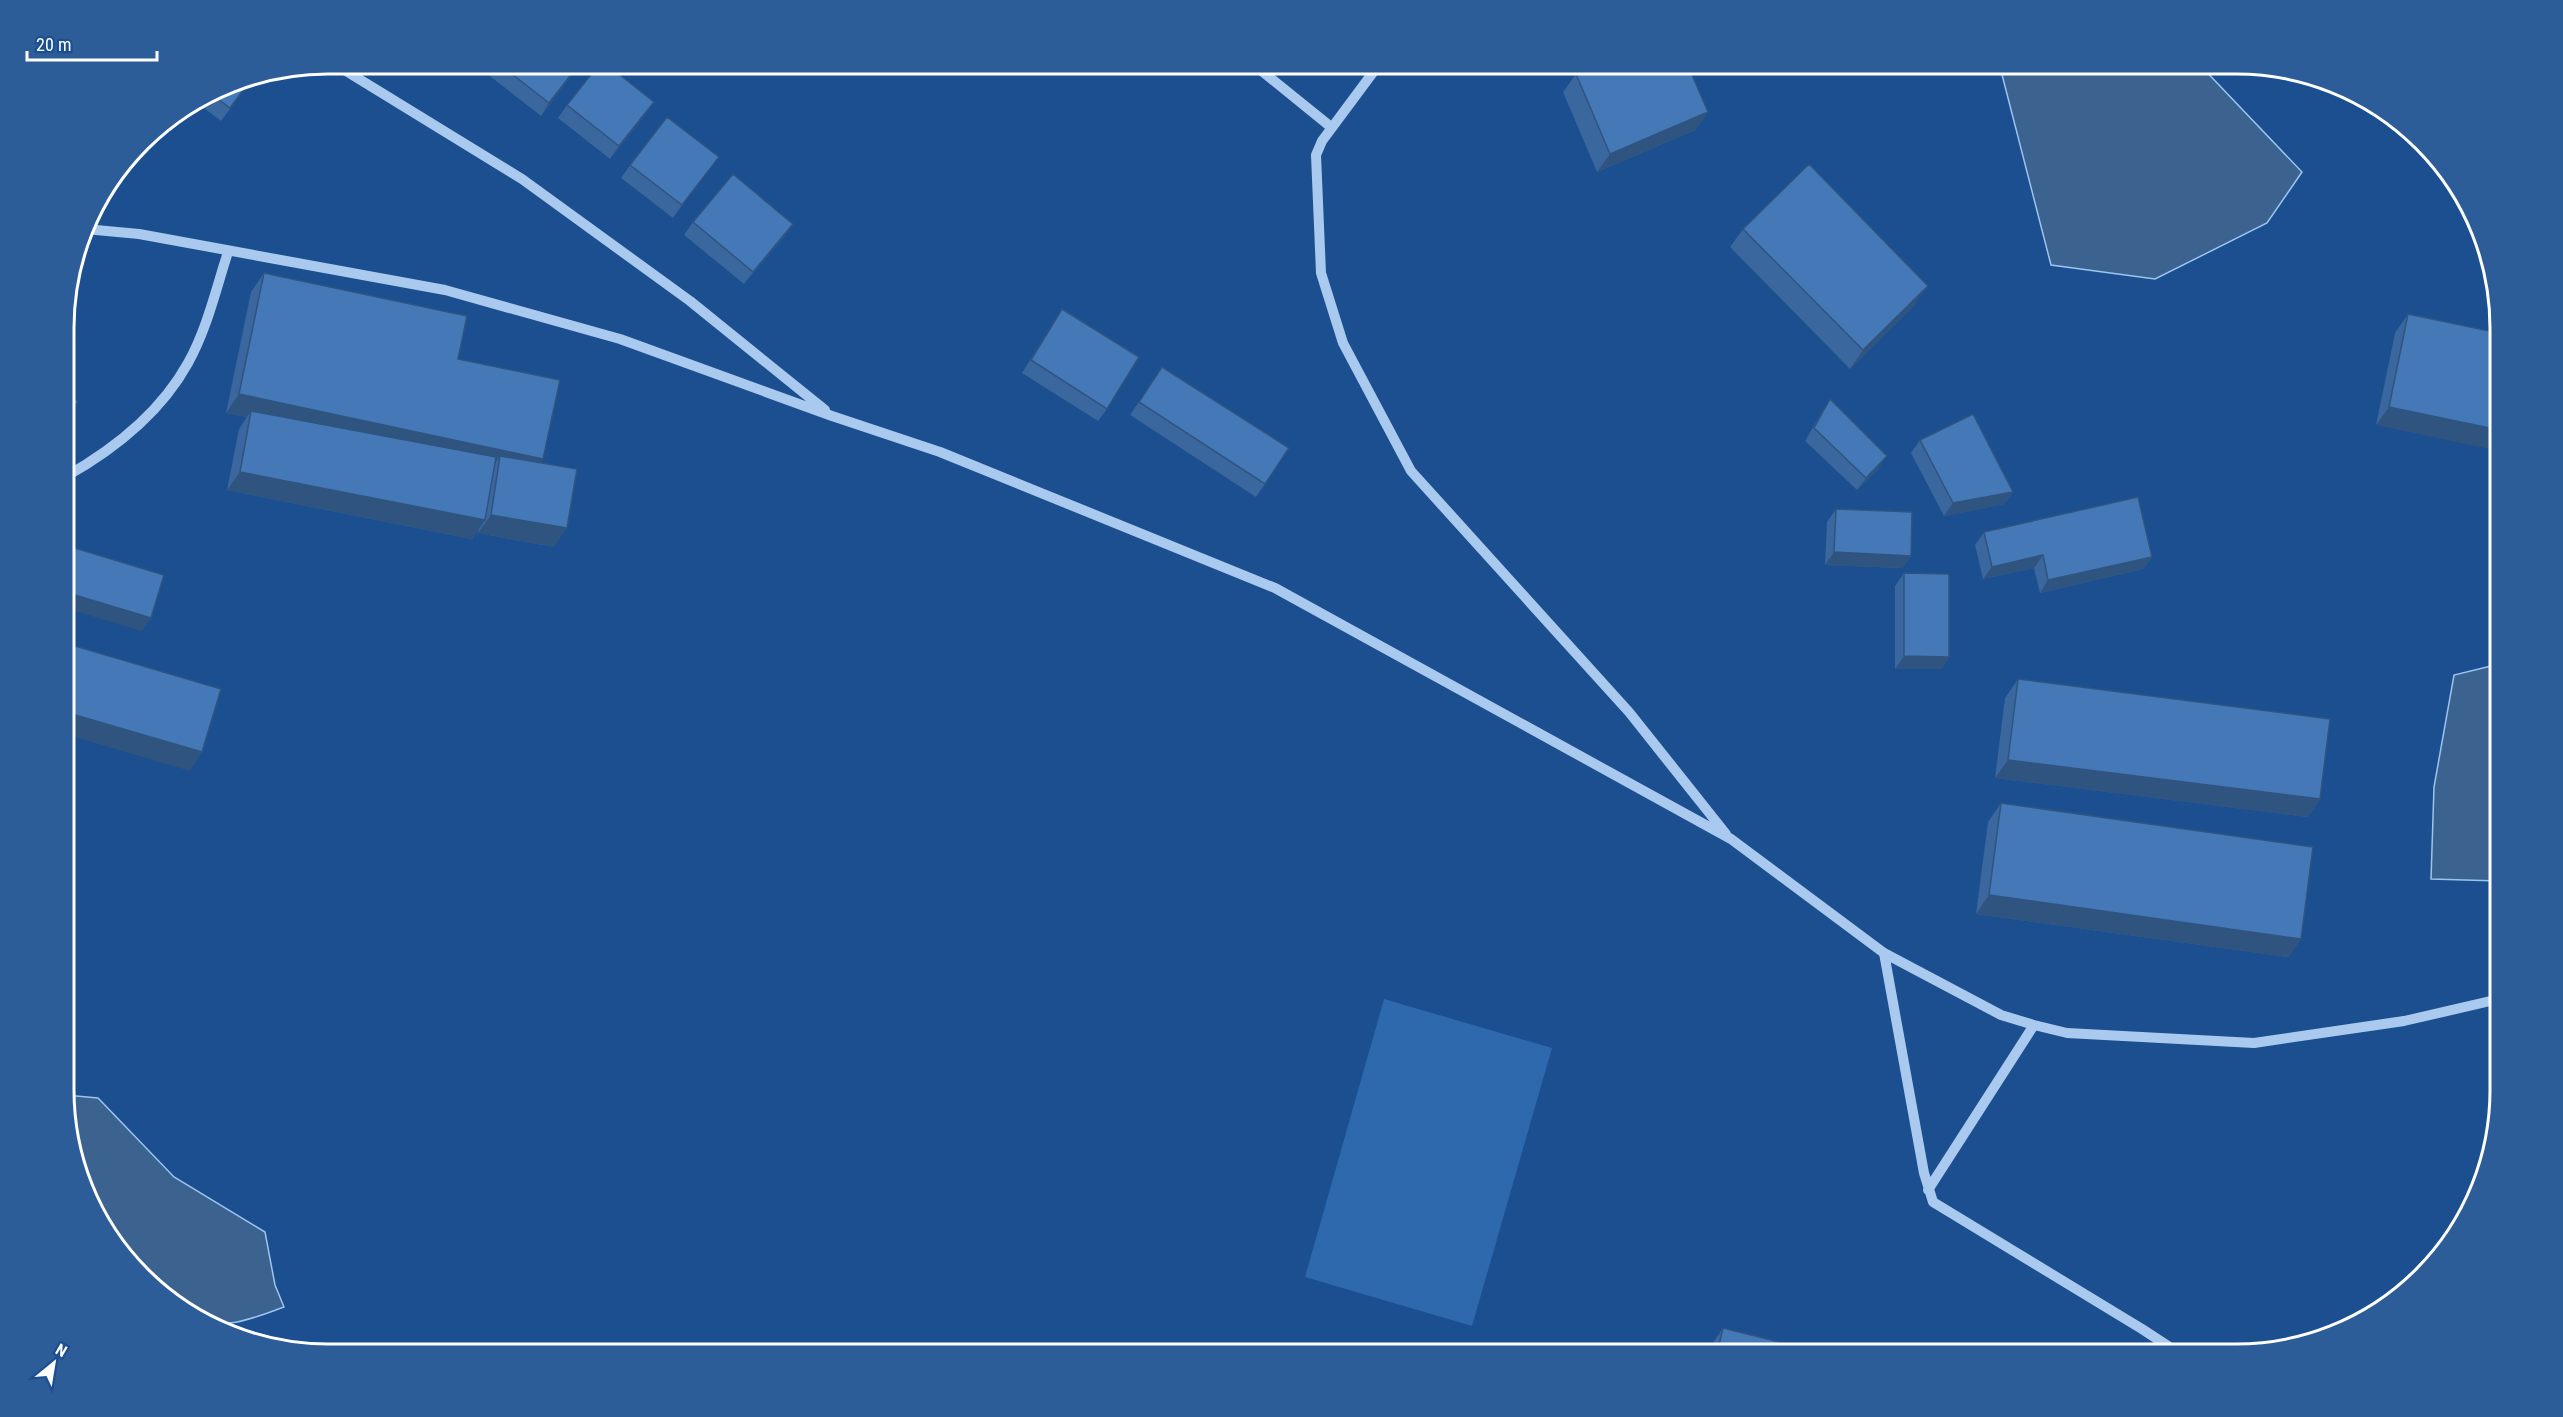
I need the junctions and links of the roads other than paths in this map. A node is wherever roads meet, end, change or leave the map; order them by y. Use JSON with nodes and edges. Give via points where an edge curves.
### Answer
{"nodes":[{"id":1,"x":351,"y":74,"type":"edge"},
{"id":2,"x":1266,"y":74,"type":"edge"},
{"id":3,"x":1372,"y":74,"type":"edge"},
{"id":4,"x":1331,"y":127,"type":"junction"},
{"id":5,"x":93,"y":230,"type":"edge"},
{"id":6,"x":228,"y":252,"type":"junction"},
{"id":7,"x":832,"y":416,"type":"junction"},
{"id":8,"x":74,"y":472,"type":"edge"},
{"id":9,"x":1731,"y":839,"type":"junction"},
{"id":10,"x":1884,"y":953,"type":"junction"},
{"id":11,"x":2490,"y":1001,"type":"edge"},
{"id":12,"x":2034,"y":1025,"type":"junction"},
{"id":13,"x":1928,"y":1190,"type":"junction"},
{"id":14,"x":2165,"y":1344,"type":"edge"}],
"edges":[{"from":1,"to":7,"type":"lane","via":[[522,179],[690,301]]},
{"from":2,"to":4,"type":"lane"},
{"from":3,"to":4,"type":"lane"},
{"from":4,"to":9,"type":"lane","via":[[1316,155],[1321,273],[1343,343],[1411,471],[1629,712]]},
{"from":5,"to":6,"type":"lane","via":[[139,234]]},
{"from":6,"to":7,"type":"lane","via":[[445,290],[620,339]]},
{"from":6,"to":8,"type":"lane","via":[[188,364],[152,412],[92,462]]},
{"from":7,"to":9,"type":"lane","via":[[940,452],[1275,588]]},
{"from":9,"to":10,"type":"lane"},
{"from":10,"to":12,"type":"lane","via":[[2001,1015]]},
{"from":10,"to":13,"type":"lane"},
{"from":11,"to":12,"type":"lane","via":[[2404,1021],[2254,1043],[2067,1033]]},
{"from":12,"to":13,"type":"lane"},
{"from":13,"to":14,"type":"lane","via":[[1933,1202],[1943,1209]]}]}
